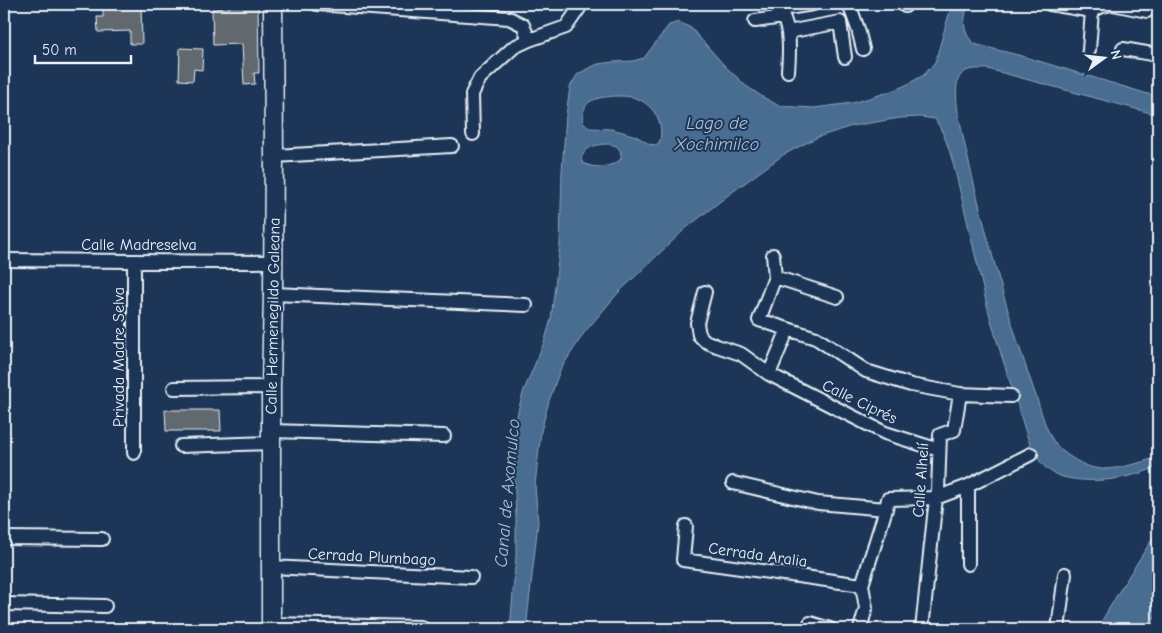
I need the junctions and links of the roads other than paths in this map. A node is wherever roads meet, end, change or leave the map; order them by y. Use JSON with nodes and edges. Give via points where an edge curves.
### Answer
{"nodes":[{"id":1,"x":273,"y":4,"type":"edge"},
{"id":2,"x":317,"y":4,"type":"edge"},
{"id":3,"x":582,"y":4,"type":"edge"},
{"id":4,"x":809,"y":4,"type":"edge"},
{"id":5,"x":849,"y":4,"type":"edge"},
{"id":6,"x":1050,"y":4,"type":"edge"},
{"id":7,"x":1151,"y":4,"type":"edge"},
{"id":8,"x":1092,"y":11,"type":"junction"},
{"id":9,"x":782,"y":17,"type":"junction"},
{"id":10,"x":755,"y":21,"type":"dead end"},
{"id":11,"x":788,"y":32,"type":"junction"},
{"id":12,"x":528,"y":40,"type":"junction"},
{"id":13,"x":1123,"y":48,"type":"dead end"},
{"id":14,"x":863,"y":49,"type":"dead end"},
{"id":15,"x":1089,"y":50,"type":"dead end"},
{"id":16,"x":1158,"y":55,"type":"edge"},
{"id":17,"x":845,"y":57,"type":"dead end"},
{"id":18,"x":788,"y":71,"type":"dead end"},
{"id":19,"x":473,"y":134,"type":"dead end"},
{"id":20,"x":452,"y":146,"type":"dead end"},
{"id":21,"x":274,"y":156,"type":"junction"},
{"id":22,"x":772,"y":255,"type":"dead end"},
{"id":23,"x":4,"y":260,"type":"edge"},
{"id":24,"x":134,"y":261,"type":"junction"},
{"id":25,"x":273,"y":262,"type":"junction"},
{"id":26,"x":775,"y":277,"type":"junction"},
{"id":27,"x":705,"y":292,"type":"dead end"},
{"id":28,"x":274,"y":294,"type":"junction"},
{"id":29,"x":837,"y":297,"type":"dead end"},
{"id":30,"x":526,"y":305,"type":"dead end"},
{"id":31,"x":788,"y":329,"type":"junction"},
{"id":32,"x":769,"y":374,"type":"junction"},
{"id":33,"x":271,"y":387,"type":"junction"},
{"id":34,"x":174,"y":388,"type":"dead end"},
{"id":35,"x":960,"y":394,"type":"junction"},
{"id":36,"x":1011,"y":396,"type":"dead end"},
{"id":37,"x":444,"y":436,"type":"dead end"},
{"id":38,"x":271,"y":437,"type":"junction"},
{"id":39,"x":180,"y":446,"type":"dead end"},
{"id":40,"x":939,"y":450,"type":"junction"},
{"id":41,"x":134,"y":453,"type":"dead end"},
{"id":42,"x":1031,"y":454,"type":"dead end"},
{"id":43,"x":733,"y":483,"type":"dead end"},
{"id":44,"x":968,"y":486,"type":"junction"},
{"id":45,"x":936,"y":498,"type":"junction"},
{"id":46,"x":886,"y":509,"type":"junction"},
{"id":47,"x":686,"y":526,"type":"dead end"},
{"id":48,"x":4,"y":538,"type":"edge"},
{"id":49,"x":102,"y":539,"type":"dead end"},
{"id":50,"x":968,"y":564,"type":"dead end"},
{"id":51,"x":271,"y":567,"type":"junction"},
{"id":52,"x":1065,"y":574,"type":"dead end"},
{"id":53,"x":471,"y":577,"type":"dead end"},
{"id":54,"x":862,"y":585,"type":"junction"},
{"id":55,"x":4,"y":604,"type":"edge"},
{"id":56,"x":105,"y":606,"type":"dead end"},
{"id":57,"x":810,"y":623,"type":"dead end"},
{"id":58,"x":271,"y":626,"type":"edge"},
{"id":59,"x":421,"y":627,"type":"dead end"},
{"id":60,"x":830,"y":629,"type":"edge"},
{"id":61,"x":860,"y":629,"type":"edge"},
{"id":62,"x":922,"y":629,"type":"edge"},
{"id":63,"x":1058,"y":629,"type":"edge"}],
"edges":[{"from":1,"to":21,"type":"street","name":"Calle Hermenegildo Galeana"},
{"from":2,"to":12,"type":"street","via":[[510,18],[523,25]]},
{"from":3,"to":12,"type":"street","via":[[566,27]]},
{"from":4,"to":9,"type":"street","via":[[782,9]]},
{"from":5,"to":14,"type":"street"},
{"from":6,"to":8,"type":"street"},
{"from":7,"to":8,"type":"street","via":[[1147,11],[1113,4]]},
{"from":8,"to":15,"type":"street"},
{"from":9,"to":10,"type":"street"},
{"from":9,"to":11,"type":"street"},
{"from":11,"to":17,"type":"street","via":[[840,22]]},
{"from":11,"to":18,"type":"street"},
{"from":12,"to":19,"type":"street","via":[[480,78],[472,94]]},
{"from":13,"to":16,"type":"street"},
{"from":20,"to":21,"type":"street"},
{"from":21,"to":25,"type":"street","name":"Calle Hermenegildo Galeana"},
{"from":22,"to":26,"type":"street"},
{"from":23,"to":24,"type":"street","name":"Calle Madreselva"},
{"from":24,"to":25,"type":"street","name":"Calle Madreselva"},
{"from":24,"to":41,"type":"street","name":"Privada Madre Selva"},
{"from":25,"to":28,"type":"street","name":"Calle Hermenegildo Galeana"},
{"from":26,"to":29,"type":"street"},
{"from":26,"to":31,"type":"street","via":[[759,320]]},
{"from":27,"to":32,"type":"street","name":"Calle Ciprés","via":[[697,323],[699,335],[705,341],[741,354]]},
{"from":28,"to":30,"type":"street"},
{"from":28,"to":33,"type":"street","name":"Calle Hermenegildo Galeana"},
{"from":31,"to":32,"type":"street"},
{"from":31,"to":35,"type":"street","via":[[816,338],[866,372]]},
{"from":32,"to":40,"type":"street","name":"Calle Ciprés","via":[[885,433]]},
{"from":33,"to":34,"type":"street"},
{"from":33,"to":38,"type":"street","name":"Calle Hermenegildo Galeana"},
{"from":35,"to":36,"type":"street"},
{"from":35,"to":40,"type":"street","name":"Calle Alhelí","via":[[954,430],[940,435]]},
{"from":37,"to":38,"type":"street"},
{"from":38,"to":39,"type":"street"},
{"from":38,"to":51,"type":"street","name":"Calle Hermenegildo Galeana"},
{"from":40,"to":45,"type":"street","name":"Calle Alhelí"},
{"from":42,"to":44,"type":"street"},
{"from":43,"to":46,"type":"street","via":[[818,503]]},
{"from":44,"to":45,"type":"street"},
{"from":44,"to":50,"type":"street"},
{"from":45,"to":46,"type":"street","via":[[888,498]]},
{"from":45,"to":62,"type":"street","name":"Calle Alhelí"},
{"from":46,"to":54,"type":"street"},
{"from":47,"to":54,"type":"street","name":"Cerrada Aralia","via":[[683,560]]},
{"from":48,"to":49,"type":"street"},
{"from":51,"to":53,"type":"street","name":"Cerrada Plumbago"},
{"from":51,"to":58,"type":"street","name":"Calle Hermenegildo Galeana"},
{"from":52,"to":63,"type":"street"},
{"from":54,"to":61,"type":"street","via":[[866,608]]},
{"from":55,"to":56,"type":"street"},
{"from":57,"to":60,"type":"street"},
{"from":58,"to":59,"type":"street"}]}
